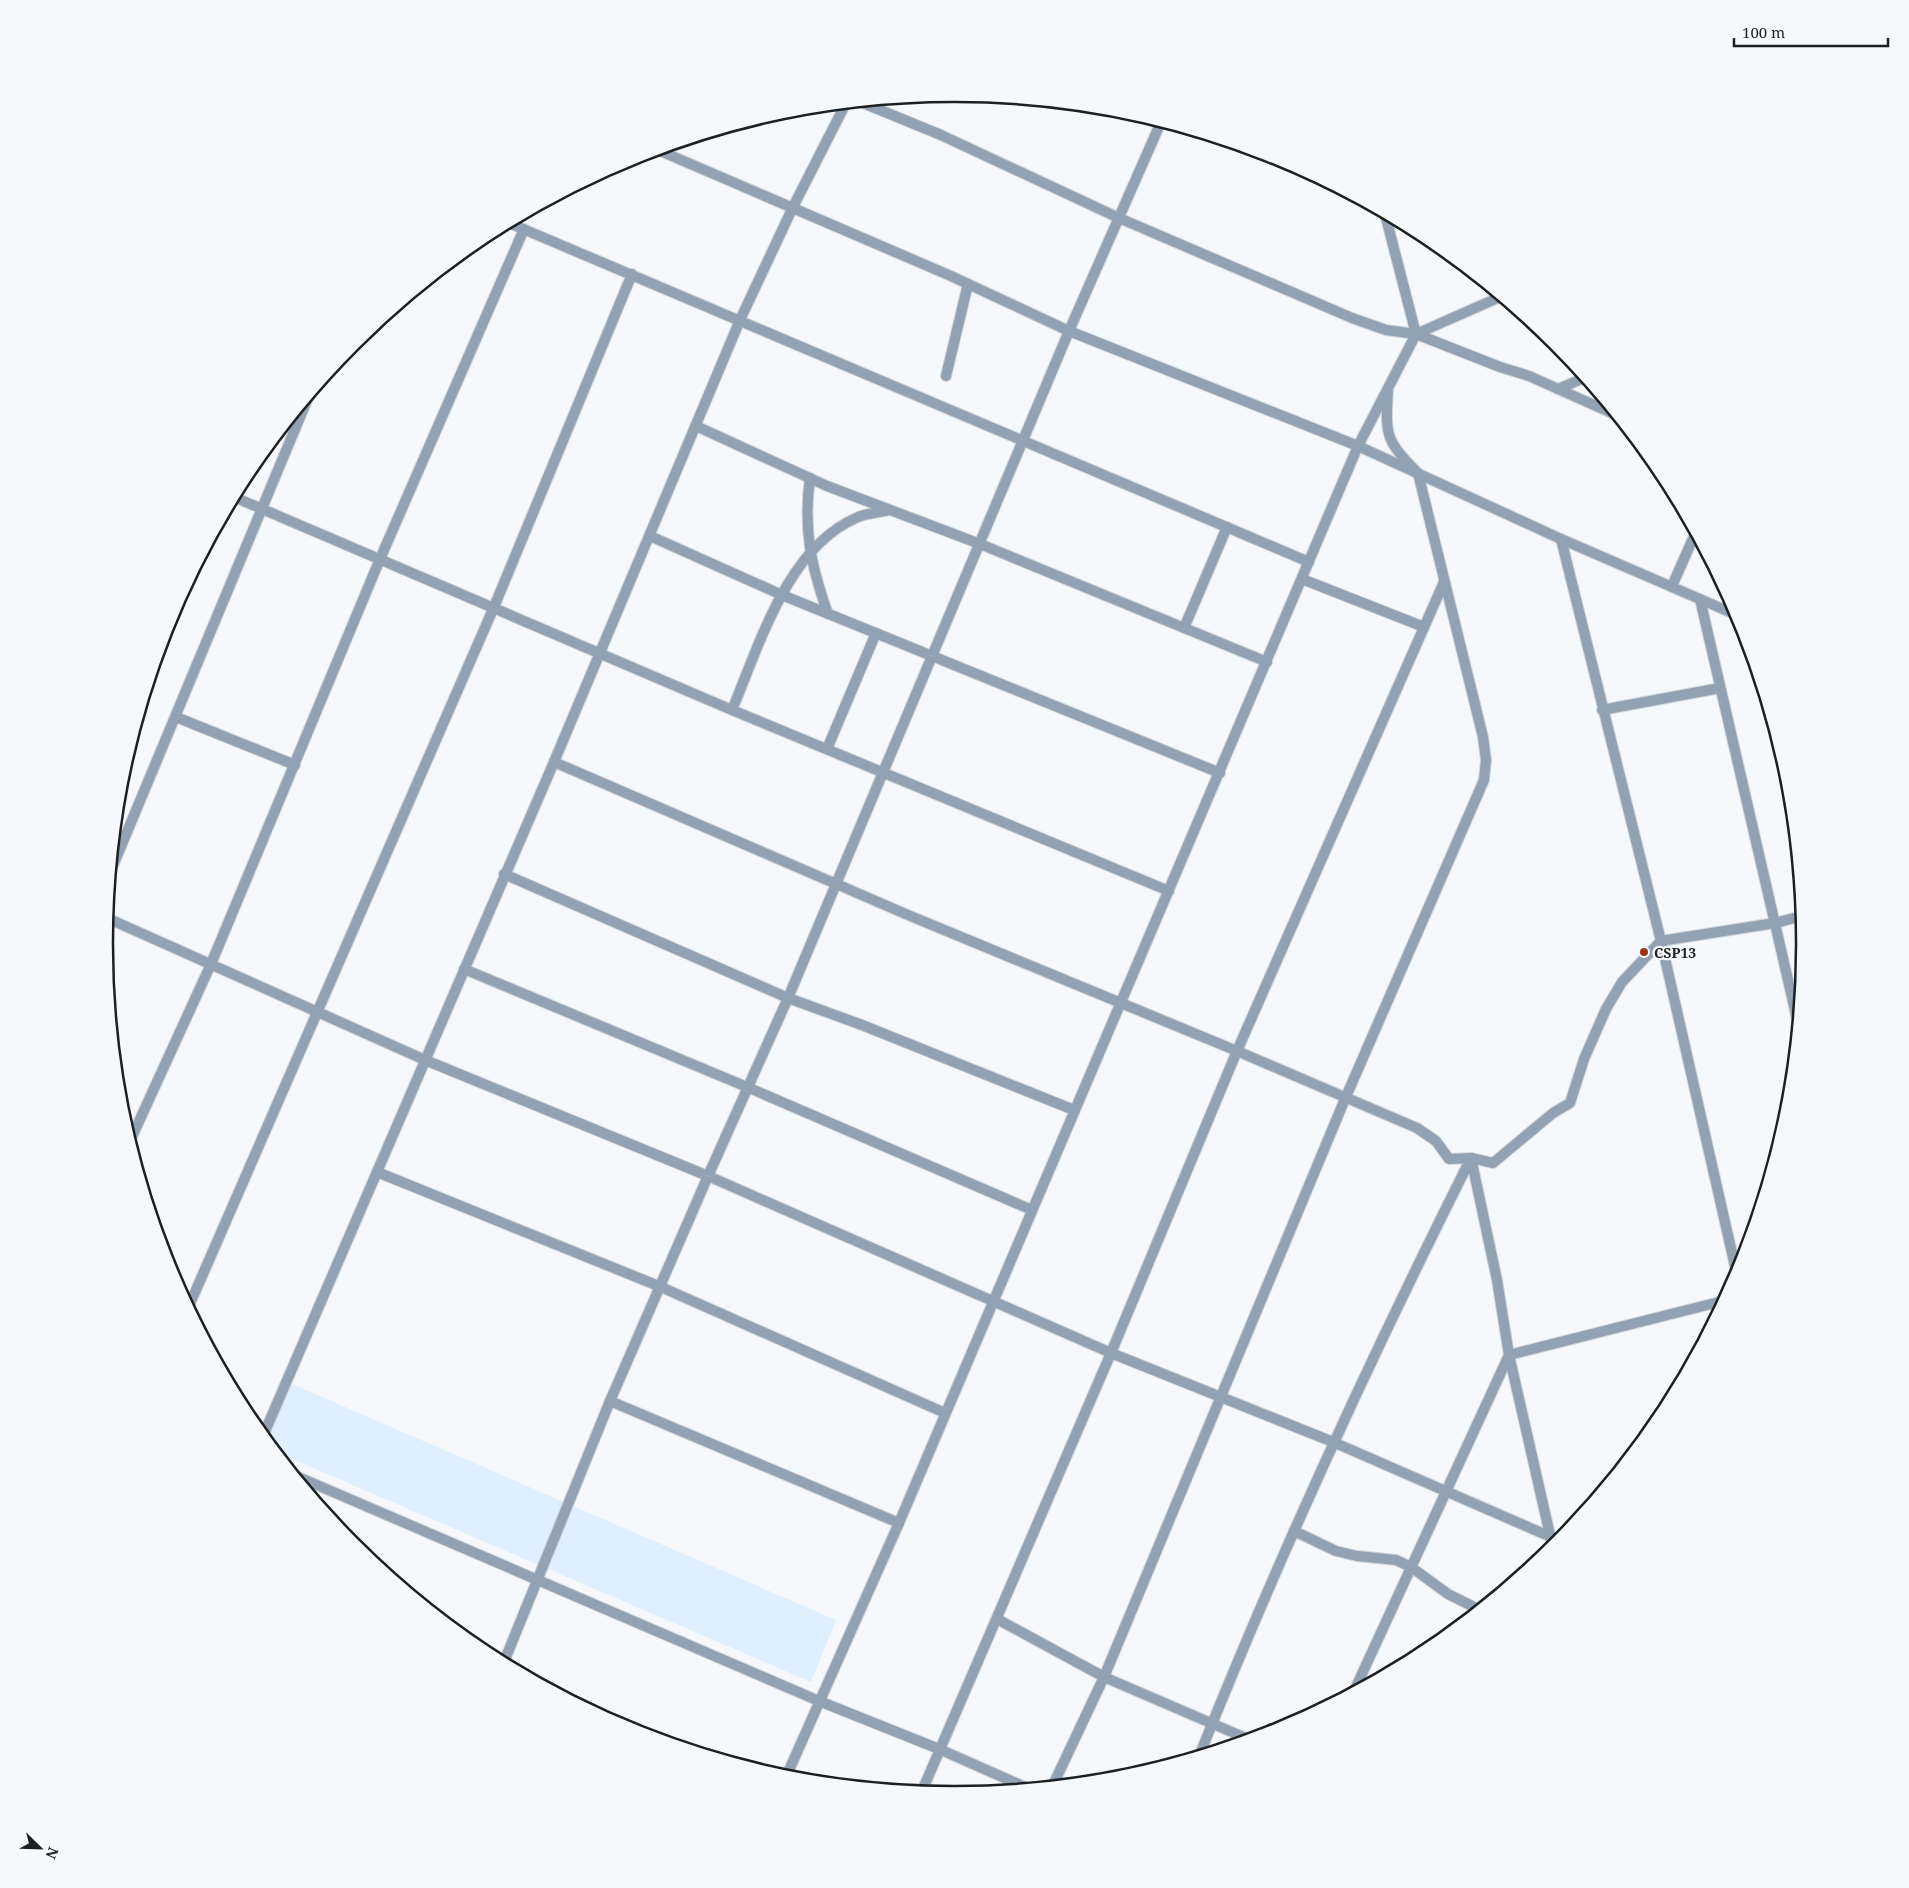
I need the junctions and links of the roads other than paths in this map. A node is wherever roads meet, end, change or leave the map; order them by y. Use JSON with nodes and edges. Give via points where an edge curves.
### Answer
{"nodes":[{"id":1,"x":873,"y":107,"type":"edge"},
{"id":2,"x":842,"y":111,"type":"edge"},
{"id":3,"x":1158,"y":128,"type":"edge"},
{"id":4,"x":667,"y":154,"type":"edge"},
{"id":5,"x":793,"y":207,"type":"junction"},
{"id":6,"x":1119,"y":218,"type":"junction"},
{"id":7,"x":1387,"y":223,"type":"edge"},
{"id":8,"x":516,"y":226,"type":"edge"},
{"id":9,"x":524,"y":229,"type":"junction"},
{"id":10,"x":632,"y":274,"type":"junction"},
{"id":11,"x":968,"y":284,"type":"junction"},
{"id":12,"x":1495,"y":299,"type":"edge"},
{"id":13,"x":740,"y":320,"type":"junction"},
{"id":14,"x":1069,"y":331,"type":"junction"},
{"id":15,"x":1416,"y":334,"type":"junction"},
{"id":16,"x":946,"y":376,"type":"dead end"},
{"id":17,"x":1579,"y":380,"type":"edge"},
{"id":18,"x":1388,"y":387,"type":"junction"},
{"id":19,"x":1558,"y":389,"type":"junction"},
{"id":20,"x":1604,"y":409,"type":"edge"},
{"id":21,"x":300,"y":415,"type":"edge"},
{"id":22,"x":696,"y":426,"type":"junction"},
{"id":23,"x":1024,"y":439,"type":"junction"},
{"id":24,"x":1358,"y":446,"type":"junction"},
{"id":25,"x":1418,"y":473,"type":"junction"},
{"id":26,"x":810,"y":478,"type":"junction"},
{"id":27,"x":240,"y":500,"type":"edge"},
{"id":28,"x":261,"y":509,"type":"junction"},
{"id":29,"x":890,"y":510,"type":"junction"},
{"id":30,"x":1226,"y":527,"type":"junction"},
{"id":31,"x":650,"y":536,"type":"junction"},
{"id":32,"x":1561,"y":539,"type":"junction"},
{"id":33,"x":1692,"y":540,"type":"edge"},
{"id":34,"x":980,"y":544,"type":"junction"},
{"id":35,"x":810,"y":552,"type":"junction"},
{"id":36,"x":380,"y":560,"type":"junction"},
{"id":37,"x":1309,"y":562,"type":"junction"},
{"id":38,"x":1302,"y":579,"type":"junction"},
{"id":39,"x":1444,"y":582,"type":"junction"},
{"id":40,"x":1672,"y":586,"type":"junction"},
{"id":41,"x":782,"y":595,"type":"junction"},
{"id":42,"x":1700,"y":599,"type":"junction"},
{"id":43,"x":494,"y":607,"type":"junction"},
{"id":44,"x":1727,"y":611,"type":"edge"},
{"id":45,"x":828,"y":614,"type":"junction"},
{"id":46,"x":1424,"y":627,"type":"junction"},
{"id":47,"x":1184,"y":628,"type":"junction"},
{"id":48,"x":876,"y":633,"type":"junction"},
{"id":49,"x":600,"y":654,"type":"junction"},
{"id":50,"x":933,"y":656,"type":"junction"},
{"id":51,"x":1267,"y":662,"type":"junction"},
{"id":52,"x":1720,"y":688,"type":"junction"},
{"id":53,"x":732,"y":710,"type":"junction"},
{"id":54,"x":1602,"y":710,"type":"junction"},
{"id":55,"x":176,"y":717,"type":"junction"},
{"id":56,"x":827,"y":749,"type":"junction"},
{"id":57,"x":554,"y":762,"type":"junction"},
{"id":58,"x":295,"y":765,"type":"junction"},
{"id":59,"x":884,"y":773,"type":"junction"},
{"id":60,"x":1220,"y":773,"type":"junction"},
{"id":61,"x":118,"y":853,"type":"edge"},
{"id":62,"x":504,"y":874,"type":"junction"},
{"id":63,"x":837,"y":885,"type":"junction"},
{"id":64,"x":1169,"y":891,"type":"junction"},
{"id":65,"x":1795,"y":918,"type":"edge"},
{"id":66,"x":114,"y":921,"type":"edge"},
{"id":67,"x":1775,"y":923,"type":"junction"},
{"id":68,"x":1661,"y":941,"type":"junction"},
{"id":69,"x":211,"y":964,"type":"junction"},
{"id":70,"x":464,"y":969,"type":"junction"},
{"id":71,"x":788,"y":998,"type":"junction"},
{"id":72,"x":1119,"y":1002,"type":"junction"},
{"id":73,"x":1794,"y":1004,"type":"edge"},
{"id":74,"x":317,"y":1013,"type":"junction"},
{"id":75,"x":1237,"y":1051,"type":"junction"},
{"id":76,"x":425,"y":1060,"type":"junction"},
{"id":77,"x":747,"y":1087,"type":"junction"},
{"id":78,"x":1345,"y":1099,"type":"junction"},
{"id":79,"x":1074,"y":1110,"type":"junction"},
{"id":80,"x":135,"y":1131,"type":"edge"},
{"id":81,"x":1472,"y":1158,"type":"junction"},
{"id":82,"x":377,"y":1172,"type":"junction"},
{"id":83,"x":708,"y":1176,"type":"junction"},
{"id":84,"x":1032,"y":1210,"type":"junction"},
{"id":85,"x":1734,"y":1261,"type":"edge"},
{"id":86,"x":661,"y":1287,"type":"junction"},
{"id":87,"x":192,"y":1299,"type":"edge"},
{"id":88,"x":994,"y":1302,"type":"junction"},
{"id":89,"x":1715,"y":1303,"type":"edge"},
{"id":90,"x":1111,"y":1353,"type":"junction"},
{"id":91,"x":1509,"y":1355,"type":"junction"},
{"id":92,"x":1222,"y":1398,"type":"junction"},
{"id":93,"x":610,"y":1401,"type":"junction"},
{"id":94,"x":945,"y":1412,"type":"junction"},
{"id":95,"x":267,"y":1428,"type":"edge"},
{"id":96,"x":1333,"y":1442,"type":"junction"},
{"id":97,"x":307,"y":1481,"type":"edge"},
{"id":98,"x":1446,"y":1492,"type":"junction"},
{"id":99,"x":899,"y":1523,"type":"junction"},
{"id":100,"x":1294,"y":1531,"type":"junction"},
{"id":101,"x":1551,"y":1538,"type":"edge"},
{"id":102,"x":1549,"y":1540,"type":"edge"},
{"id":103,"x":1412,"y":1567,"type":"junction"},
{"id":104,"x":538,"y":1579,"type":"junction"},
{"id":105,"x":1473,"y":1607,"type":"edge"},
{"id":106,"x":997,"y":1619,"type":"junction"},
{"id":107,"x":506,"y":1656,"type":"edge"},
{"id":108,"x":1104,"y":1678,"type":"junction"},
{"id":109,"x":1358,"y":1682,"type":"edge"},
{"id":110,"x":819,"y":1701,"type":"junction"},
{"id":111,"x":1212,"y":1723,"type":"junction"},
{"id":112,"x":1240,"y":1735,"type":"edge"},
{"id":113,"x":1202,"y":1748,"type":"edge"},
{"id":114,"x":939,"y":1749,"type":"junction"},
{"id":115,"x":790,"y":1769,"type":"edge"},
{"id":116,"x":1055,"y":1779,"type":"edge"},
{"id":117,"x":1017,"y":1783,"type":"edge"},
{"id":118,"x":924,"y":1785,"type":"edge"}],
"edges":[{"from":1,"to":6,"type":"street","via":[[941,135]]},
{"from":2,"to":5,"type":"street"},
{"from":3,"to":6,"type":"street"},
{"from":4,"to":5,"type":"street"},
{"from":5,"to":11,"type":"street"},
{"from":5,"to":13,"type":"street"},
{"from":6,"to":14,"type":"street"},
{"from":6,"to":15,"type":"street","via":[[1352,318],[1386,330]]},
{"from":7,"to":15,"type":"street"},
{"from":8,"to":9,"type":"street"},
{"from":9,"to":10,"type":"street"},
{"from":9,"to":36,"type":"street"},
{"from":10,"to":13,"type":"street"},
{"from":10,"to":43,"type":"street"},
{"from":11,"to":14,"type":"street"},
{"from":11,"to":16,"type":"street"},
{"from":12,"to":15,"type":"street"},
{"from":13,"to":22,"type":"street"},
{"from":13,"to":23,"type":"street"},
{"from":14,"to":23,"type":"street"},
{"from":14,"to":24,"type":"street"},
{"from":15,"to":18,"type":"street"},
{"from":15,"to":19,"type":"street"},
{"from":17,"to":19,"type":"street"},
{"from":18,"to":24,"type":"street"},
{"from":18,"to":25,"type":"street","via":[[1386,426],[1395,450]]},
{"from":19,"to":20,"type":"street"},
{"from":21,"to":28,"type":"street"},
{"from":22,"to":26,"type":"street"},
{"from":22,"to":31,"type":"street"},
{"from":23,"to":30,"type":"street"},
{"from":23,"to":34,"type":"street"},
{"from":24,"to":25,"type":"street"},
{"from":24,"to":37,"type":"street"},
{"from":25,"to":32,"type":"street"},
{"from":25,"to":39,"type":"street"},
{"from":26,"to":29,"type":"street"},
{"from":26,"to":35,"type":"street","via":[[806,506]]},
{"from":27,"to":28,"type":"street"},
{"from":28,"to":36,"type":"street"},
{"from":28,"to":55,"type":"street"},
{"from":29,"to":34,"type":"street"},
{"from":29,"to":35,"type":"street","via":[[856,518],[824,538]]},
{"from":30,"to":37,"type":"street"},
{"from":30,"to":47,"type":"street"},
{"from":31,"to":41,"type":"street"},
{"from":31,"to":49,"type":"street"},
{"from":32,"to":40,"type":"street"},
{"from":32,"to":54,"type":"street"},
{"from":33,"to":40,"type":"street"},
{"from":34,"to":47,"type":"street"},
{"from":34,"to":50,"type":"street"},
{"from":35,"to":41,"type":"street"},
{"from":35,"to":45,"type":"street","via":[[814,575]]},
{"from":36,"to":43,"type":"street"},
{"from":36,"to":58,"type":"street"},
{"from":37,"to":38,"type":"street"},
{"from":38,"to":46,"type":"street"},
{"from":38,"to":51,"type":"street"},
{"from":39,"to":46,"type":"street"},
{"from":39,"to":78,"type":"street","via":[[1483,737],[1484,780]]},
{"from":40,"to":42,"type":"street"},
{"from":41,"to":45,"type":"street"},
{"from":41,"to":53,"type":"street"},
{"from":42,"to":44,"type":"street"},
{"from":42,"to":52,"type":"street"},
{"from":43,"to":49,"type":"street"},
{"from":43,"to":74,"type":"street"},
{"from":45,"to":48,"type":"street"},
{"from":46,"to":75,"type":"street"},
{"from":47,"to":51,"type":"street"},
{"from":48,"to":50,"type":"street"},
{"from":48,"to":56,"type":"street"},
{"from":49,"to":53,"type":"street"},
{"from":49,"to":57,"type":"street"},
{"from":50,"to":59,"type":"street"},
{"from":50,"to":60,"type":"street"},
{"from":51,"to":60,"type":"street"},
{"from":52,"to":54,"type":"street"},
{"from":52,"to":67,"type":"street"},
{"from":53,"to":56,"type":"street"},
{"from":54,"to":68,"type":"street"},
{"from":55,"to":58,"type":"street"},
{"from":55,"to":61,"type":"street"},
{"from":56,"to":59,"type":"street"},
{"from":57,"to":62,"type":"street"},
{"from":57,"to":63,"type":"street"},
{"from":58,"to":69,"type":"street"},
{"from":59,"to":63,"type":"street"},
{"from":59,"to":64,"type":"street"},
{"from":60,"to":64,"type":"street"},
{"from":62,"to":70,"type":"street"},
{"from":62,"to":71,"type":"street"},
{"from":63,"to":71,"type":"street"},
{"from":63,"to":72,"type":"street"},
{"from":64,"to":72,"type":"street"},
{"from":65,"to":67,"type":"street"},
{"from":66,"to":69,"type":"street"},
{"from":67,"to":68,"type":"street"},
{"from":67,"to":73,"type":"street"},
{"from":68,"to":81,"type":"street","via":[[1622,982],[1606,1009],[1584,1059],[1570,1103],[1553,1113],[1493,1163]]},
{"from":68,"to":85,"type":"street"},
{"from":69,"to":74,"type":"street"},
{"from":69,"to":80,"type":"street"},
{"from":70,"to":76,"type":"street"},
{"from":70,"to":77,"type":"street"},
{"from":71,"to":77,"type":"street"},
{"from":71,"to":79,"type":"street"},
{"from":72,"to":75,"type":"street"},
{"from":72,"to":79,"type":"street"},
{"from":74,"to":76,"type":"street"},
{"from":74,"to":87,"type":"street"},
{"from":75,"to":78,"type":"street"},
{"from":75,"to":90,"type":"street"},
{"from":76,"to":82,"type":"street"},
{"from":76,"to":83,"type":"street"},
{"from":77,"to":83,"type":"street"},
{"from":77,"to":84,"type":"street"},
{"from":78,"to":81,"type":"street","via":[[1417,1128],[1436,1141],[1449,1159]]},
{"from":78,"to":92,"type":"street"},
{"from":79,"to":84,"type":"street"},
{"from":81,"to":91,"type":"street"},
{"from":81,"to":96,"type":"street"},
{"from":82,"to":86,"type":"street"},
{"from":82,"to":95,"type":"street"},
{"from":83,"to":86,"type":"street"},
{"from":83,"to":88,"type":"street"},
{"from":84,"to":88,"type":"street"},
{"from":86,"to":93,"type":"street"},
{"from":86,"to":94,"type":"street"},
{"from":88,"to":90,"type":"street"},
{"from":88,"to":94,"type":"street"},
{"from":89,"to":91,"type":"street"},
{"from":90,"to":92,"type":"street"},
{"from":90,"to":106,"type":"street"},
{"from":91,"to":98,"type":"street"},
{"from":91,"to":101,"type":"street"},
{"from":92,"to":96,"type":"street"},
{"from":92,"to":108,"type":"street"},
{"from":93,"to":99,"type":"street"},
{"from":93,"to":104,"type":"street"},
{"from":94,"to":99,"type":"street"},
{"from":96,"to":98,"type":"street"},
{"from":96,"to":100,"type":"street"},
{"from":97,"to":104,"type":"street"},
{"from":98,"to":102,"type":"street"},
{"from":98,"to":103,"type":"street"},
{"from":99,"to":110,"type":"street"},
{"from":100,"to":103,"type":"street","via":[[1336,1551],[1396,1560]]},
{"from":100,"to":111,"type":"street","via":[[1254,1618]]},
{"from":103,"to":105,"type":"street","via":[[1448,1594]]},
{"from":103,"to":109,"type":"street"},
{"from":104,"to":107,"type":"street"},
{"from":104,"to":110,"type":"street"},
{"from":106,"to":108,"type":"street"},
{"from":106,"to":114,"type":"street"},
{"from":108,"to":111,"type":"street"},
{"from":108,"to":116,"type":"street"},
{"from":110,"to":114,"type":"street"},
{"from":110,"to":115,"type":"street"},
{"from":111,"to":112,"type":"street"},
{"from":111,"to":113,"type":"street"},
{"from":114,"to":117,"type":"street"},
{"from":114,"to":118,"type":"street"}]}
